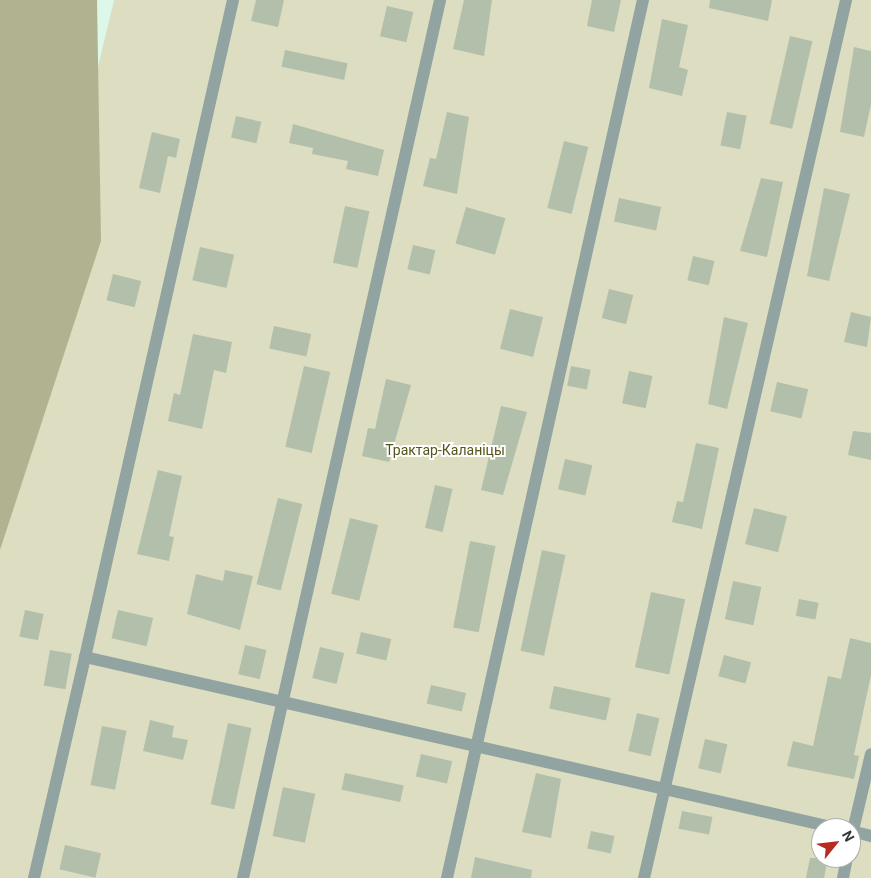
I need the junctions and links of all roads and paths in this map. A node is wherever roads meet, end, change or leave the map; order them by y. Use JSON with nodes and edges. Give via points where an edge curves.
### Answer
{"nodes":[{"id":1,"x":233,"y":0,"type":"edge"},
{"id":2,"x":440,"y":0,"type":"edge"},
{"id":3,"x":643,"y":0,"type":"edge"},
{"id":4,"x":846,"y":0,"type":"edge"},
{"id":5,"x":85,"y":657,"type":"junction"},
{"id":6,"x":281,"y":704,"type":"junction"},
{"id":7,"x":479,"y":743,"type":"junction"},
{"id":8,"x":871,"y":754,"type":"edge"},
{"id":9,"x":665,"y":790,"type":"junction"},
{"id":10,"x":855,"y":818,"type":"edge"},
{"id":11,"x":811,"y":822,"type":"edge"},
{"id":12,"x":34,"y":878,"type":"edge"},
{"id":13,"x":243,"y":878,"type":"edge"},
{"id":14,"x":447,"y":878,"type":"edge"},
{"id":15,"x":644,"y":878,"type":"edge"}],
"edges":[{"from":1,"to":5,"type":"lane"},
{"from":2,"to":6,"type":"lane"},
{"from":3,"to":7,"type":"lane"},
{"from":4,"to":9,"type":"lane"},
{"from":5,"to":6,"type":"lane"},
{"from":5,"to":12,"type":"lane"},
{"from":6,"to":7,"type":"lane"},
{"from":6,"to":13,"type":"lane"},
{"from":7,"to":9,"type":"lane"},
{"from":7,"to":14,"type":"lane"},
{"from":8,"to":10,"type":"lane"},
{"from":9,"to":11,"type":"lane"},
{"from":9,"to":15,"type":"lane"}]}
